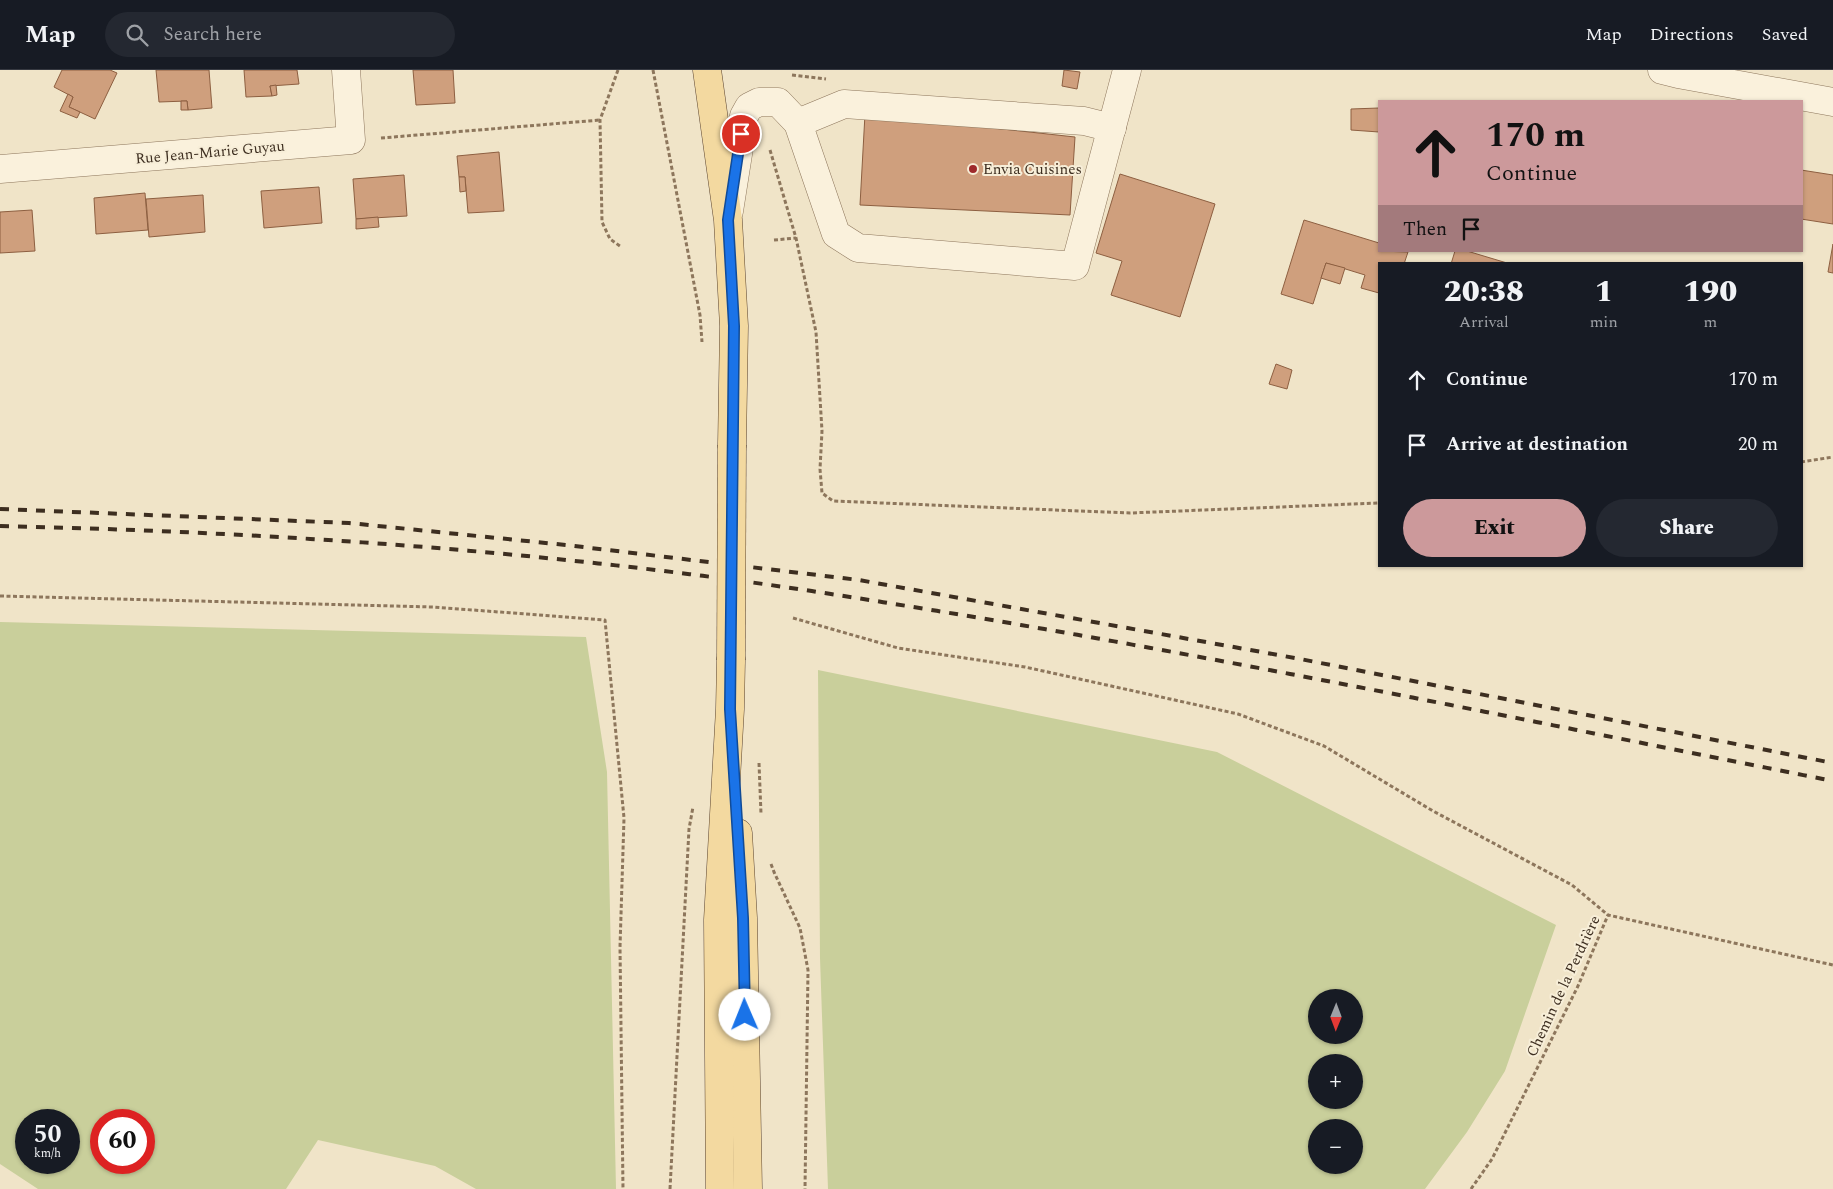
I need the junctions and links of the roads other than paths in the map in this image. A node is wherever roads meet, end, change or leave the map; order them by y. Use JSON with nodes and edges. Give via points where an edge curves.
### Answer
{"nodes":[{"id":1,"x":346,"y":70,"type":"edge"},
{"id":2,"x":708,"y":70,"type":"edge"},
{"id":3,"x":1127,"y":70,"type":"edge"},
{"id":4,"x":1662,"y":70,"type":"edge"},
{"id":5,"x":1833,"y":102,"type":"edge"},
{"id":6,"x":798,"y":123,"type":"junction"},
{"id":7,"x":1112,"y":128,"type":"junction"},
{"id":8,"x":0,"y":169,"type":"edge"},
{"id":9,"x":728,"y":220,"type":"junction"},
{"id":10,"x":730,"y":709,"type":"junction"},
{"id":11,"x":720,"y":1189,"type":"edge"},
{"id":12,"x":748,"y":1189,"type":"edge"}],
"edges":[{"from":1,"to":8,"type":"street","name":"Rue Jean-Marie Guyau","via":[[351,140]]},
{"from":2,"to":9,"type":"main road"},
{"from":3,"to":7,"type":"street"},
{"from":4,"to":5,"type":"street"},
{"from":6,"to":7,"type":"street","via":[[844,104],[1084,121]]},
{"from":6,"to":7,"type":"street","via":[[836,234],[858,248],[1075,266]]},
{"from":6,"to":9,"type":"street","via":[[778,102],[760,102],[749,107],[744,116]]},
{"from":9,"to":10,"type":"main road","bridge":true,"via":[[734,326]]},
{"from":10,"to":11,"type":"main road","via":[[718,920]]},
{"from":10,"to":12,"type":"main road","via":[[743,918]]}]}
